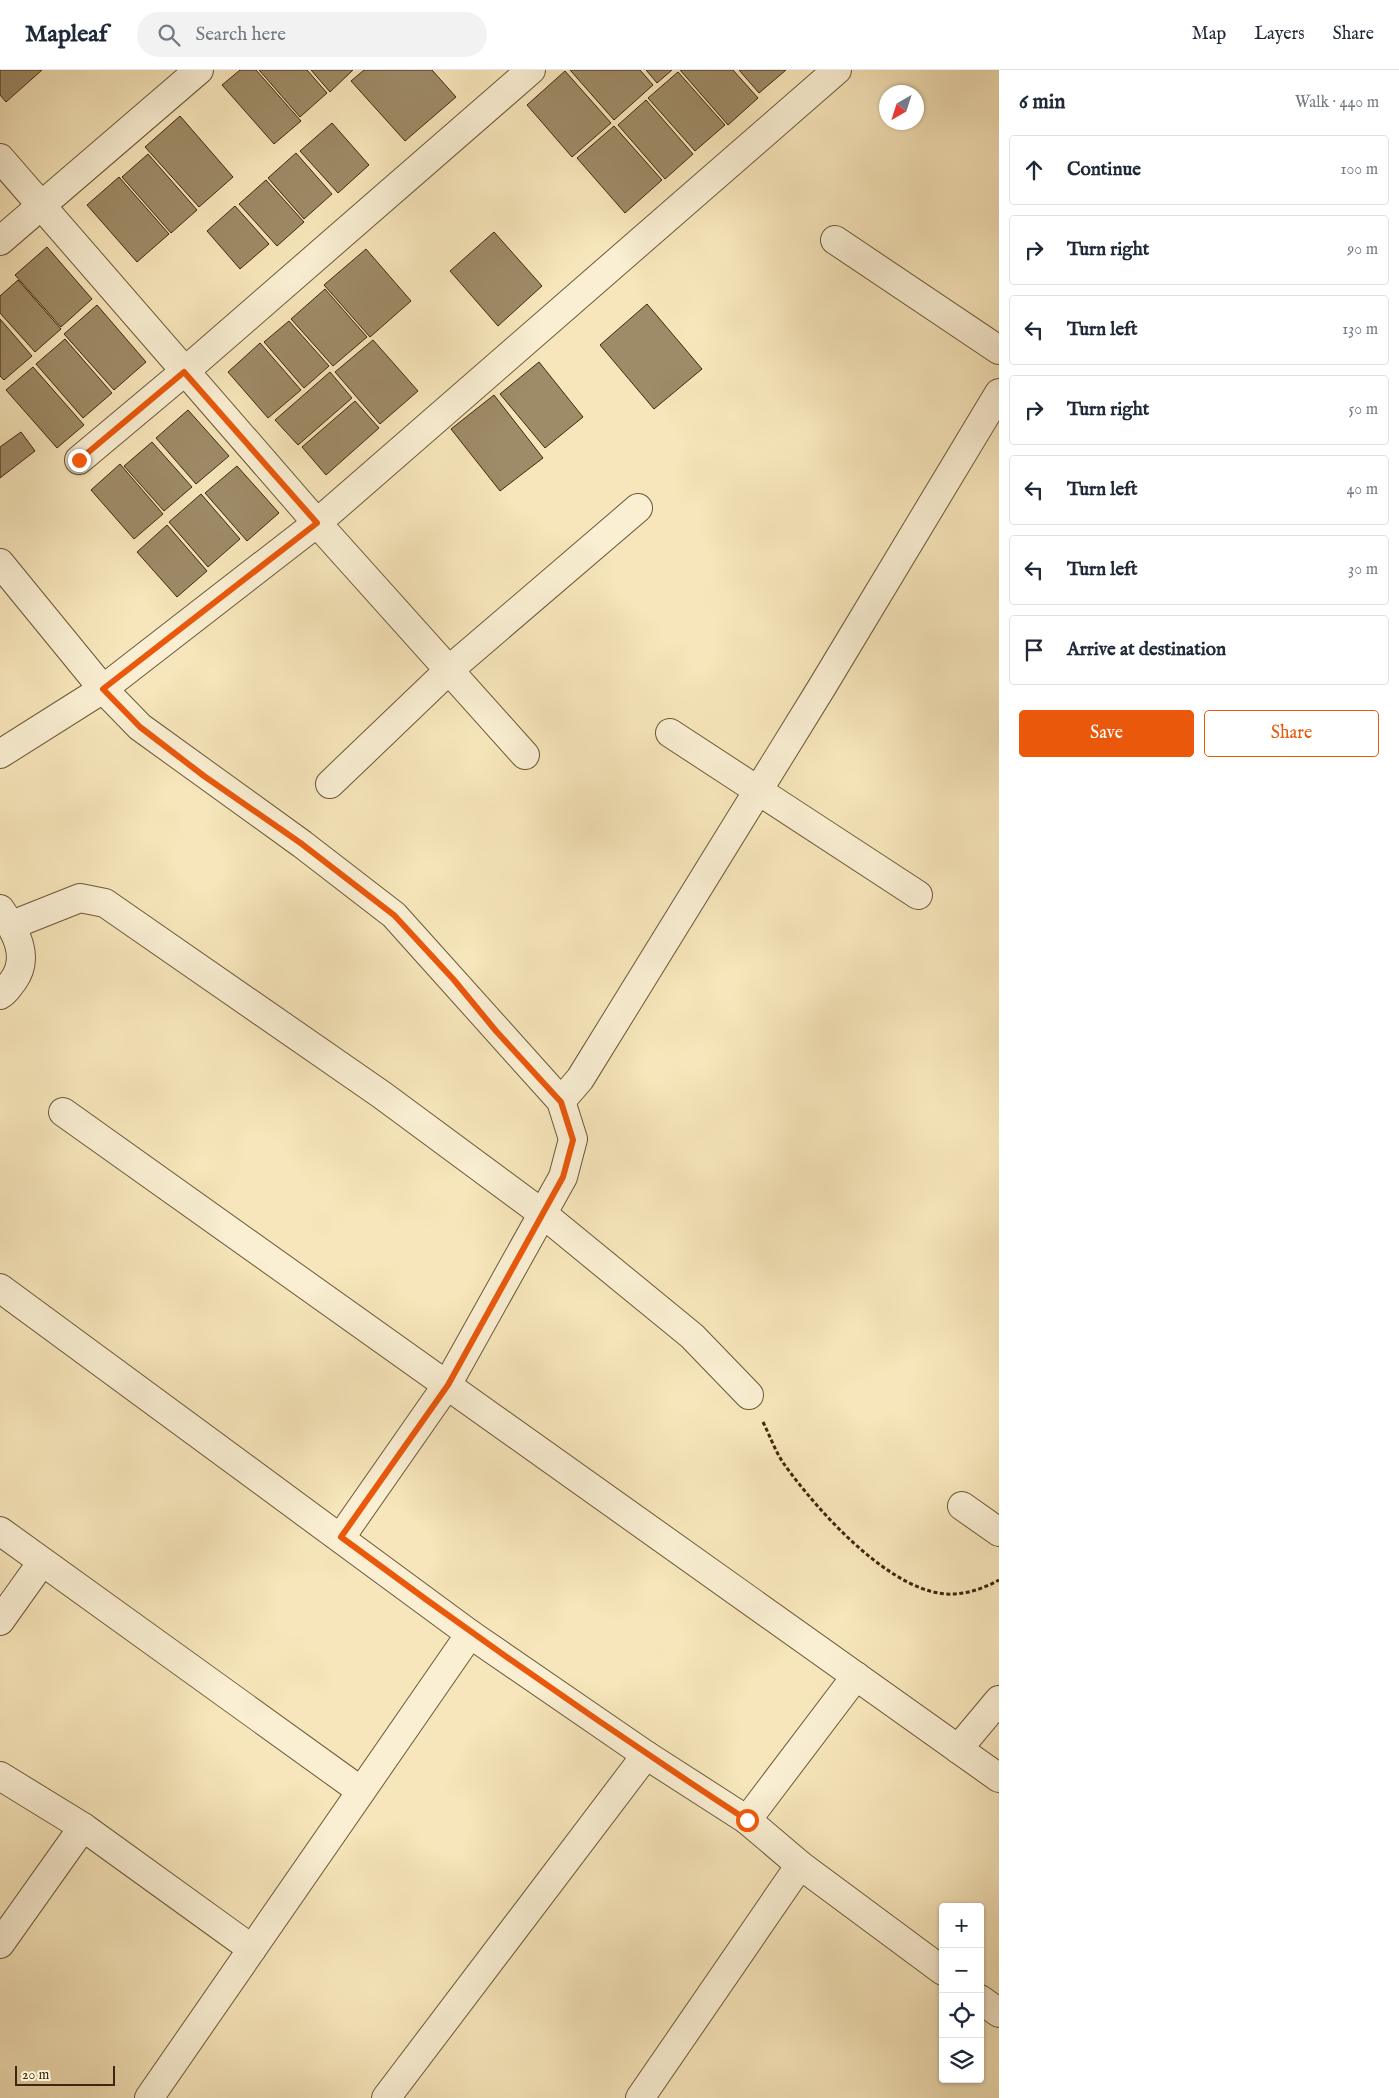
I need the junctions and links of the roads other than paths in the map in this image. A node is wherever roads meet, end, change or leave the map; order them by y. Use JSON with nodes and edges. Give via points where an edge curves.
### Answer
{"nodes":[{"id":1,"x":198,"y":70,"type":"edge"},
{"id":2,"x":531,"y":70,"type":"edge"},
{"id":3,"x":837,"y":70,"type":"edge"},
{"id":4,"x":0,"y":158,"type":"edge"},
{"id":5,"x":42,"y":204,"type":"junction"},
{"id":6,"x":835,"y":240,"type":"dead end"},
{"id":7,"x":0,"y":241,"type":"edge"},
{"id":8,"x":999,"y":350,"type":"edge"},
{"id":9,"x":184,"y":372,"type":"junction"},
{"id":10,"x":999,"y":393,"type":"edge"},
{"id":11,"x":79,"y":460,"type":"dead end"},
{"id":12,"x":638,"y":508,"type":"dead end"},
{"id":13,"x":317,"y":523,"type":"junction"},
{"id":14,"x":0,"y":563,"type":"edge"},
{"id":15,"x":449,"y":670,"type":"junction"},
{"id":16,"x":103,"y":689,"type":"junction"},
{"id":17,"x":670,"y":733,"type":"dead end"},
{"id":18,"x":0,"y":754,"type":"edge"},
{"id":19,"x":525,"y":755,"type":"dead end"},
{"id":20,"x":330,"y":784,"type":"dead end"},
{"id":21,"x":758,"y":790,"type":"junction"},
{"id":22,"x":918,"y":895,"type":"dead end"},
{"id":23,"x":6,"y":917,"type":"edge"},
{"id":24,"x":0,"y":995,"type":"edge"},
{"id":25,"x":561,"y":1102,"type":"junction"},
{"id":26,"x":63,"y":1112,"type":"dead end"},
{"id":27,"x":543,"y":1214,"type":"junction"},
{"id":28,"x":0,"y":1288,"type":"edge"},
{"id":29,"x":448,"y":1385,"type":"junction"},
{"id":30,"x":749,"y":1395,"type":"road end"},
{"id":31,"x":962,"y":1506,"type":"dead end"},
{"id":32,"x":0,"y":1531,"type":"edge"},
{"id":33,"x":999,"y":1532,"type":"edge"},
{"id":34,"x":341,"y":1537,"type":"junction"},
{"id":35,"x":42,"y":1562,"type":"junction"},
{"id":36,"x":0,"y":1621,"type":"edge"},
{"id":37,"x":470,"y":1634,"type":"junction"},
{"id":38,"x":856,"y":1676,"type":"junction"},
{"id":39,"x":999,"y":1700,"type":"edge"},
{"id":40,"x":958,"y":1749,"type":"junction"},
{"id":41,"x":646,"y":1754,"type":"junction"},
{"id":42,"x":0,"y":1776,"type":"edge"},
{"id":43,"x":999,"y":1778,"type":"edge"},
{"id":44,"x":361,"y":1791,"type":"junction"},
{"id":45,"x":747,"y":1820,"type":"junction"},
{"id":46,"x":83,"y":1827,"type":"junction"},
{"id":47,"x":800,"y":1865,"type":"junction"},
{"id":48,"x":0,"y":1944,"type":"edge"},
{"id":49,"x":252,"y":1949,"type":"junction"},
{"id":50,"x":939,"y":1968,"type":"edge"},
{"id":51,"x":984,"y":2002,"type":"edge"},
{"id":52,"x":999,"y":2013,"type":"edge"},
{"id":53,"x":149,"y":2098,"type":"edge"},
{"id":54,"x":386,"y":2098,"type":"edge"},
{"id":55,"x":640,"y":2098,"type":"edge"}],
"edges":[{"from":1,"to":5,"type":"street"},
{"from":2,"to":9,"type":"street"},
{"from":3,"to":13,"type":"street"},
{"from":4,"to":5,"type":"street"},
{"from":5,"to":7,"type":"street"},
{"from":5,"to":9,"type":"street"},
{"from":6,"to":8,"type":"street"},
{"from":9,"to":11,"type":"street"},
{"from":9,"to":13,"type":"street"},
{"from":10,"to":21,"type":"street"},
{"from":12,"to":15,"type":"street"},
{"from":13,"to":15,"type":"street"},
{"from":13,"to":16,"type":"street"},
{"from":14,"to":16,"type":"street"},
{"from":15,"to":19,"type":"street"},
{"from":15,"to":20,"type":"street"},
{"from":16,"to":18,"type":"street"},
{"from":16,"to":25,"type":"street","via":[[140,727],[394,915]]},
{"from":17,"to":21,"type":"street"},
{"from":21,"to":22,"type":"street"},
{"from":21,"to":25,"type":"street","via":[[580,1079]]},
{"from":23,"to":24,"type":"street","via":[[22,953],[18,974]]},
{"from":23,"to":27,"type":"street","via":[[80,898],[105,903],[382,1095]]},
{"from":25,"to":27,"type":"street","via":[[573,1140],[563,1177]]},
{"from":26,"to":29,"type":"street"},
{"from":27,"to":29,"type":"street"},
{"from":27,"to":30,"type":"street","via":[[692,1336]]},
{"from":28,"to":34,"type":"street"},
{"from":29,"to":34,"type":"street"},
{"from":29,"to":38,"type":"street"},
{"from":31,"to":33,"type":"street"},
{"from":32,"to":35,"type":"street"},
{"from":34,"to":37,"type":"street"},
{"from":35,"to":36,"type":"street"},
{"from":35,"to":44,"type":"street"},
{"from":37,"to":41,"type":"street"},
{"from":37,"to":44,"type":"street"},
{"from":38,"to":40,"type":"street"},
{"from":38,"to":45,"type":"street"},
{"from":39,"to":40,"type":"street"},
{"from":40,"to":43,"type":"street"},
{"from":41,"to":45,"type":"street"},
{"from":41,"to":54,"type":"street"},
{"from":42,"to":46,"type":"street"},
{"from":44,"to":49,"type":"street"},
{"from":45,"to":47,"type":"street"},
{"from":46,"to":48,"type":"street"},
{"from":46,"to":49,"type":"street"},
{"from":47,"to":50,"type":"street"},
{"from":47,"to":55,"type":"street"},
{"from":49,"to":53,"type":"street"},
{"from":51,"to":52,"type":"street"}]}
